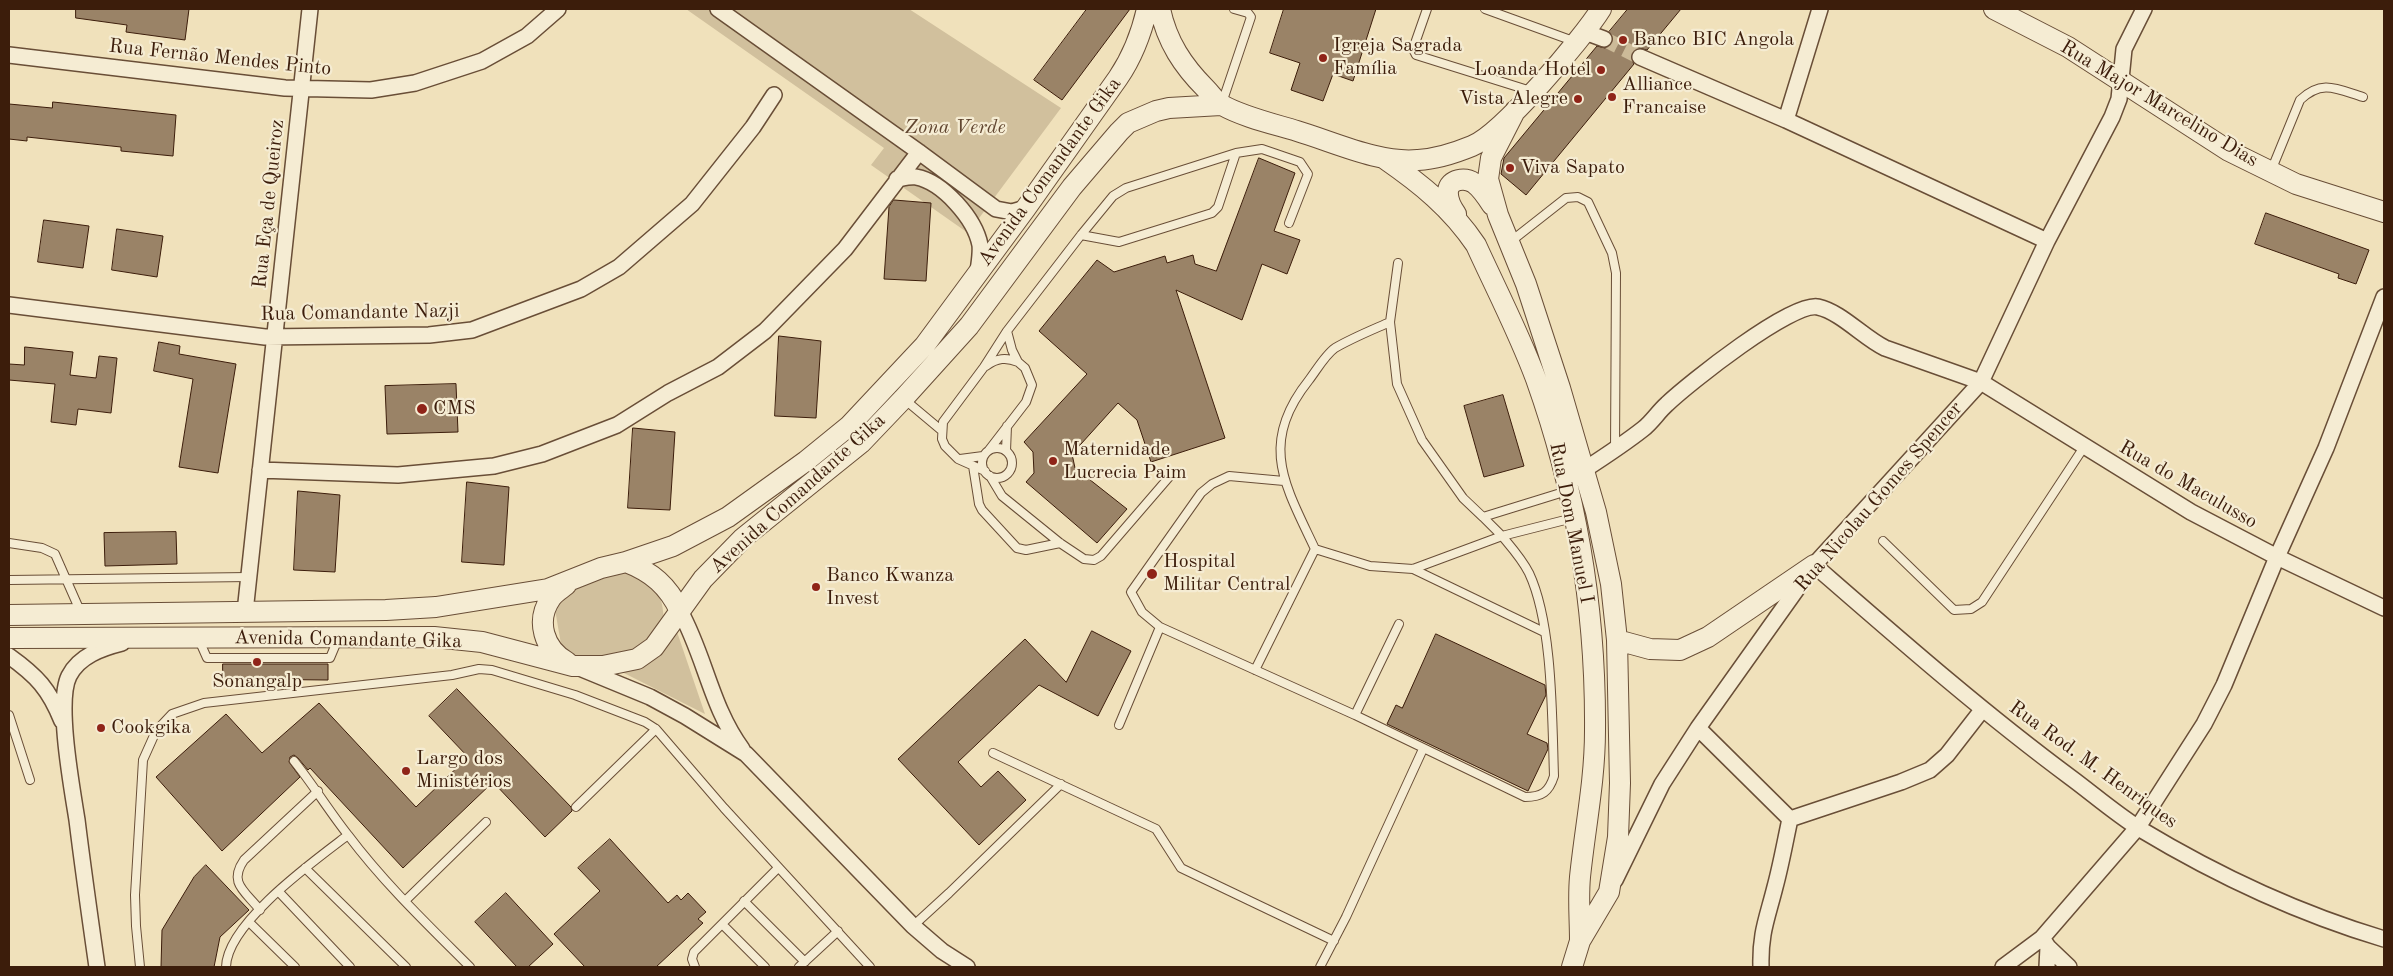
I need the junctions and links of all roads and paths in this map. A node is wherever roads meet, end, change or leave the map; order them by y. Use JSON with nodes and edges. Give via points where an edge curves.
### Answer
{"nodes":[{"id":1,"x":310,"y":9,"type":"edge"},
{"id":2,"x":558,"y":9,"type":"edge"},
{"id":3,"x":718,"y":9,"type":"edge"},
{"id":4,"x":1147,"y":9,"type":"edge"},
{"id":5,"x":1160,"y":9,"type":"edge"},
{"id":6,"x":1234,"y":9,"type":"edge"},
{"id":7,"x":1427,"y":9,"type":"edge"},
{"id":8,"x":1485,"y":9,"type":"edge"},
{"id":9,"x":1820,"y":9,"type":"edge"},
{"id":10,"x":1994,"y":9,"type":"edge"},
{"id":11,"x":2144,"y":9,"type":"edge"},
{"id":12,"x":1594,"y":25,"type":"edge"},
{"id":13,"x":9,"y":55,"type":"edge"},
{"id":14,"x":1640,"y":57,"type":"tunnel mouth"},
{"id":15,"x":2120,"y":82,"type":"junction"},
{"id":16,"x":302,"y":88,"type":"junction"},
{"id":17,"x":1532,"y":91,"type":"junction"},
{"id":18,"x":774,"y":96,"type":"dead end"},
{"id":19,"x":2363,"y":97,"type":"dead end"},
{"id":20,"x":1221,"y":105,"type":"junction"},
{"id":21,"x":1515,"y":111,"type":"junction"},
{"id":22,"x":1786,"y":120,"type":"junction"},
{"id":23,"x":919,"y":152,"type":"junction"},
{"id":24,"x":1236,"y":153,"type":"junction"},
{"id":25,"x":1386,"y":159,"type":"junction"},
{"id":26,"x":2271,"y":171,"type":"junction"},
{"id":27,"x":897,"y":179,"type":"junction"},
{"id":28,"x":1026,"y":208,"type":"junction"},
{"id":29,"x":2384,"y":212,"type":"edge"},
{"id":30,"x":1498,"y":215,"type":"junction"},
{"id":31,"x":1289,"y":223,"type":"dead end"},
{"id":32,"x":1463,"y":226,"type":"junction"},
{"id":33,"x":1081,"y":235,"type":"junction"},
{"id":34,"x":1510,"y":242,"type":"junction"},
{"id":35,"x":2047,"y":242,"type":"junction"},
{"id":36,"x":1398,"y":263,"type":"dead end"},
{"id":37,"x":978,"y":272,"type":"junction"},
{"id":38,"x":2384,"y":297,"type":"edge"},
{"id":39,"x":9,"y":305,"type":"edge"},
{"id":40,"x":1390,"y":322,"type":"junction"},
{"id":41,"x":1007,"y":331,"type":"junction"},
{"id":42,"x":275,"y":337,"type":"junction"},
{"id":43,"x":1018,"y":362,"type":"junction"},
{"id":44,"x":984,"y":367,"type":"junction"},
{"id":45,"x":1981,"y":382,"type":"junction"},
{"id":46,"x":896,"y":391,"type":"junction"},
{"id":47,"x":1007,"y":424,"type":"junction"},
{"id":48,"x":941,"y":430,"type":"junction"},
{"id":49,"x":2084,"y":447,"type":"junction"},
{"id":50,"x":1615,"y":450,"type":"junction"},
{"id":51,"x":1006,"y":451,"type":"junction"},
{"id":52,"x":986,"y":453,"type":"junction"},
{"id":53,"x":958,"y":459,"type":"junction"},
{"id":54,"x":973,"y":466,"type":"junction"},
{"id":55,"x":260,"y":470,"type":"junction"},
{"id":56,"x":1584,"y":470,"type":"junction"},
{"id":57,"x":1008,"y":472,"type":"junction"},
{"id":58,"x":987,"y":473,"type":"junction"},
{"id":59,"x":1170,"y":476,"type":"dead end"},
{"id":60,"x":1284,"y":481,"type":"junction"},
{"id":61,"x":1567,"y":491,"type":"junction"},
{"id":62,"x":1002,"y":496,"type":"junction"},
{"id":63,"x":1483,"y":517,"type":"junction"},
{"id":64,"x":1574,"y":518,"type":"junction"},
{"id":65,"x":1502,"y":536,"type":"junction"},
{"id":66,"x":1883,"y":541,"type":"dead end"},
{"id":67,"x":9,"y":543,"type":"edge"},
{"id":68,"x":1060,"y":543,"type":"junction"},
{"id":69,"x":1315,"y":549,"type":"junction"},
{"id":70,"x":2277,"y":557,"type":"junction"},
{"id":71,"x":626,"y":562,"type":"junction"},
{"id":72,"x":1814,"y":565,"type":"junction"},
{"id":73,"x":1413,"y":569,"type":"junction"},
{"id":74,"x":249,"y":577,"type":"junction"},
{"id":75,"x":67,"y":578,"type":"junction"},
{"id":76,"x":9,"y":580,"type":"edge"},
{"id":77,"x":568,"y":583,"type":"junction"},
{"id":78,"x":2384,"y":608,"type":"edge"},
{"id":79,"x":245,"y":612,"type":"junction"},
{"id":80,"x":680,"y":612,"type":"junction"},
{"id":81,"x":9,"y":614,"type":"edge"},
{"id":82,"x":82,"y":615,"type":"junction"},
{"id":83,"x":1399,"y":624,"type":"dead end"},
{"id":84,"x":1160,"y":627,"type":"junction"},
{"id":85,"x":1544,"y":632,"type":"junction"},
{"id":86,"x":9,"y":638,"type":"edge"},
{"id":87,"x":141,"y":639,"type":"junction"},
{"id":88,"x":1617,"y":640,"type":"junction"},
{"id":89,"x":9,"y":656,"type":"edge"},
{"id":90,"x":573,"y":666,"type":"junction"},
{"id":91,"x":1255,"y":670,"type":"junction"},
{"id":92,"x":1982,"y":710,"type":"junction"},
{"id":93,"x":9,"y":715,"type":"edge"},
{"id":94,"x":1355,"y":715,"type":"junction"},
{"id":95,"x":1118,"y":726,"type":"dead end"},
{"id":96,"x":64,"y":728,"type":"junction"},
{"id":97,"x":1698,"y":728,"type":"junction"},
{"id":98,"x":656,"y":729,"type":"junction"},
{"id":99,"x":1423,"y":749,"type":"junction"},
{"id":100,"x":993,"y":752,"type":"dead end"},
{"id":101,"x":746,"y":754,"type":"junction"},
{"id":102,"x":294,"y":761,"type":"dead end"},
{"id":103,"x":30,"y":780,"type":"dead end"},
{"id":104,"x":1061,"y":784,"type":"junction"},
{"id":105,"x":318,"y":791,"type":"junction"},
{"id":106,"x":576,"y":807,"type":"dead end"},
{"id":107,"x":1790,"y":819,"type":"junction"},
{"id":108,"x":486,"y":822,"type":"dead end"},
{"id":109,"x":2138,"y":827,"type":"junction"},
{"id":110,"x":348,"y":835,"type":"junction"},
{"id":111,"x":305,"y":868,"type":"junction"},
{"id":112,"x":778,"y":868,"type":"junction"},
{"id":113,"x":279,"y":892,"type":"junction"},
{"id":114,"x":1609,"y":892,"type":"junction"},
{"id":115,"x":405,"y":901,"type":"junction"},
{"id":116,"x":744,"y":901,"type":"junction"},
{"id":117,"x":260,"y":910,"type":"junction"},
{"id":118,"x":249,"y":922,"type":"junction"},
{"id":119,"x":722,"y":924,"type":"junction"},
{"id":120,"x":913,"y":926,"type":"junction"},
{"id":121,"x":838,"y":931,"type":"junction"},
{"id":122,"x":924,"y":937,"type":"junction"},
{"id":123,"x":2384,"y":938,"type":"edge"},
{"id":124,"x":1334,"y":941,"type":"junction"},
{"id":125,"x":1580,"y":942,"type":"junction"},
{"id":126,"x":2045,"y":943,"type":"junction"},
{"id":127,"x":802,"y":964,"type":"edge"},
{"id":128,"x":96,"y":967,"type":"edge"},
{"id":129,"x":140,"y":967,"type":"edge"},
{"id":130,"x":226,"y":967,"type":"edge"},
{"id":131,"x":294,"y":967,"type":"edge"},
{"id":132,"x":350,"y":967,"type":"edge"},
{"id":133,"x":406,"y":967,"type":"edge"},
{"id":134,"x":470,"y":967,"type":"edge"},
{"id":135,"x":696,"y":967,"type":"edge"},
{"id":136,"x":765,"y":967,"type":"edge"},
{"id":137,"x":870,"y":967,"type":"edge"},
{"id":138,"x":952,"y":967,"type":"edge"},
{"id":139,"x":966,"y":967,"type":"edge"},
{"id":140,"x":1320,"y":967,"type":"edge"},
{"id":141,"x":1572,"y":967,"type":"edge"},
{"id":142,"x":1761,"y":967,"type":"edge"},
{"id":143,"x":2003,"y":967,"type":"edge"},
{"id":144,"x":2047,"y":967,"type":"edge"},
{"id":145,"x":2069,"y":967,"type":"edge"}],
"edges":[{"from":1,"to":16,"type":"street","name":"Rua Eça de Queiroz"},
{"from":2,"to":16,"type":"street","name":"Rua Fernão Mendes Pinto","via":[[527,36],[482,62],[415,83],[371,90]]},
{"from":3,"to":23,"type":"street"},
{"from":4,"to":28,"type":"street","name":"Avenida Comandante Gika","via":[[1131,58]]},
{"from":5,"to":20,"type":"street","via":[[1173,49]]},
{"from":6,"to":20,"type":"lane","via":[[1251,17]]},
{"from":7,"to":17,"type":"lane","via":[[1413,49],[1416,55]]},
{"from":8,"to":12,"type":"lane"},
{"from":9,"to":22,"type":"street"},
{"from":10,"to":15,"type":"street","name":"Rua Major Marcelino Dias","via":[[2068,48]]},
{"from":11,"to":15,"type":"street","name":"Rua Nicolau Gomes Spencer","via":[[2124,49]]},
{"from":12,"to":17,"type":"street"},
{"from":13,"to":16,"type":"street","name":"Rua Fernão Mendes Pinto"},
{"from":14,"to":22,"type":"street"},
{"from":15,"to":26,"type":"street","name":"Rua Major Marcelino Dias","via":[[2229,150]]},
{"from":15,"to":35,"type":"street","name":"Rua Nicolau Gomes Spencer","via":[[2119,99],[2112,117]]},
{"from":16,"to":42,"type":"street","name":"Rua Eça de Queiroz"},
{"from":17,"to":21,"type":"street"},
{"from":18,"to":42,"type":"street","name":"Rua Comandante Nazji","via":[[692,204],[619,267],[581,289],[472,330],[430,335]]},
{"from":19,"to":26,"type":"lane","via":[[2330,86],[2317,87],[2307,93],[2300,100]]},
{"from":20,"to":25,"type":"street"},
{"from":20,"to":46,"type":"street","name":"Avenida Comandante Gika","via":[[1169,108],[1144,114],[1119,132],[1072,187],[969,326]]},
{"from":21,"to":25,"type":"street","via":[[1475,145],[1417,161]]},
{"from":21,"to":30,"type":"street","name":"Rua Dom Manuel I","via":[[1491,158],[1488,179]]},
{"from":22,"to":35,"type":"street"},
{"from":23,"to":27,"type":"street"},
{"from":23,"to":28,"type":"street","via":[[996,209],[1012,212]]},
{"from":24,"to":31,"type":"lane","via":[[1262,149],[1300,162],[1308,174]]},
{"from":24,"to":33,"type":"lane","via":[[1126,188],[1113,196]]},
{"from":24,"to":33,"type":"lane","via":[[1218,207],[1212,213],[1119,242]]},
{"from":25,"to":32,"type":"street","name":"Rua Dom Manuel I","via":[[1427,189]]},
{"from":26,"to":29,"type":"street","name":"Rua Major Marcelino Dias","via":[[2322,194]]},
{"from":27,"to":37,"type":"street","via":[[916,176],[929,182],[949,195],[964,212],[980,246]]},
{"from":27,"to":55,"type":"street","via":[[845,249],[765,331],[718,367],[617,425],[542,454],[494,466],[398,475]]},
{"from":28,"to":37,"type":"street","name":"Avenida Comandante Gika"},
{"from":30,"to":32,"type":"street","via":[[1473,182],[1460,180],[1448,189],[1448,198]]},
{"from":30,"to":34,"type":"street","name":"Rua Dom Manuel I"},
{"from":32,"to":61,"type":"street","name":"Rua Dom Manuel I","via":[[1476,245],[1535,378]]},
{"from":33,"to":41,"type":"lane"},
{"from":34,"to":50,"type":"lane","via":[[1566,198],[1578,197],[1588,202],[1612,253],[1616,273]]},
{"from":34,"to":56,"type":"street","name":"Rua Dom Manuel I"},
{"from":35,"to":45,"type":"street","name":"Rua Nicolau Gomes Spencer"},
{"from":36,"to":40,"type":"lane"},
{"from":37,"to":46,"type":"street","name":"Avenida Comandante Gika"},
{"from":38,"to":70,"type":"street","via":[[2326,448]]},
{"from":39,"to":42,"type":"street","name":"Rua Comandante Nazji"},
{"from":40,"to":60,"type":"lane","via":[[1334,349],[1301,390],[1285,419],[1279,442]]},
{"from":40,"to":63,"type":"lane","via":[[1397,384],[1422,440],[1463,498]]},
{"from":41,"to":43,"type":"lane","via":[[1009,345]]},
{"from":41,"to":44,"type":"lane"},
{"from":42,"to":55,"type":"street","name":"Rua Eça de Queiroz"},
{"from":43,"to":44,"type":"lane","via":[[1001,358]]},
{"from":43,"to":47,"type":"lane","via":[[1030,376],[1032,385],[1026,402]]},
{"from":44,"to":48,"type":"lane","via":[[943,422]]},
{"from":45,"to":49,"type":"street","name":"Rua do Maculusso"},
{"from":45,"to":50,"type":"street","name":"Rua do Maculusso","via":[[1886,348],[1829,310],[1810,306],[1780,321],[1721,360]]},
{"from":45,"to":72,"type":"street","name":"Rua Nicolau Gomes Spencer"},
{"from":46,"to":48,"type":"lane"},
{"from":46,"to":71,"type":"street","name":"Avenida Comandante Gika","via":[[728,516],[673,546]]},
{"from":46,"to":80,"type":"street","name":"Avenida Comandante Gika","via":[[861,443],[743,538],[703,579]]},
{"from":47,"to":51,"type":"lane"},
{"from":47,"to":52,"type":"lane"},
{"from":48,"to":53,"type":"lane","via":[[945,446]]},
{"from":49,"to":66,"type":"lane","via":[[1982,602],[1971,608],[1954,610]]},
{"from":49,"to":70,"type":"street","name":"Rua do Maculusso","via":[[2191,512]]},
{"from":50,"to":56,"type":"street","name":"Rua do Maculusso"},
{"from":51,"to":52,"type":"lane","via":[[998,448]]},
{"from":51,"to":57,"type":"lane","via":[[1011,464]]},
{"from":52,"to":53,"type":"lane"},
{"from":52,"to":58,"type":"lane","via":[[982,464]]},
{"from":53,"to":54,"type":"lane"},
{"from":54,"to":58,"type":"lane"},
{"from":54,"to":68,"type":"lane","via":[[982,510],[1018,548],[1026,550]]},
{"from":55,"to":74,"type":"street","name":"Rua Eça de Queiroz"},
{"from":56,"to":88,"type":"street","name":"Rua Dom Manuel I","via":[[1605,550]]},
{"from":57,"to":58,"type":"lane","via":[[996,478]]},
{"from":57,"to":62,"type":"lane"},
{"from":58,"to":62,"type":"lane"},
{"from":59,"to":68,"type":"lane","via":[[1101,556],[1094,560],[1084,559]]},
{"from":60,"to":69,"type":"lane"},
{"from":60,"to":84,"type":"lane","via":[[1229,476],[1201,493],[1131,592],[1142,612]]},
{"from":61,"to":63,"type":"lane"},
{"from":61,"to":64,"type":"street","name":"Rua Dom Manuel I"},
{"from":62,"to":68,"type":"lane"},
{"from":63,"to":65,"type":"lane"},
{"from":64,"to":65,"type":"lane"},
{"from":64,"to":125,"type":"street","name":"Rua Dom Manuel I","via":[[1595,661],[1595,733],[1590,808],[1580,878]]},
{"from":65,"to":73,"type":"lane"},
{"from":65,"to":85,"type":"lane","via":[[1529,573],[1536,589]]},
{"from":67,"to":75,"type":"lane","via":[[42,548],[54,554]]},
{"from":69,"to":73,"type":"lane","via":[[1370,566]]},
{"from":69,"to":91,"type":"lane"},
{"from":70,"to":78,"type":"street","name":"Rua do Maculusso"},
{"from":70,"to":109,"type":"street","via":[[2215,704]]},
{"from":71,"to":77,"type":"street","name":"Avenida Comandante Gika","via":[[601,568]]},
{"from":71,"to":80,"type":"street","via":[[654,576],[668,591]]},
{"from":72,"to":88,"type":"street","via":[[1708,637],[1686,648],[1665,651]]},
{"from":72,"to":92,"type":"street","name":"Rua Rod. M. Henriques"},
{"from":72,"to":97,"type":"street","name":"Rua Nicolau Gomes Spencer"},
{"from":73,"to":85,"type":"lane"},
{"from":74,"to":75,"type":"lane"},
{"from":74,"to":79,"type":"street","name":"Rua Eça de Queiroz"},
{"from":75,"to":76,"type":"lane"},
{"from":75,"to":82,"type":"lane"},
{"from":77,"to":79,"type":"street","name":"Avenida Comandante Gika","via":[[548,590],[436,607]]},
{"from":77,"to":90,"type":"street","via":[[551,597],[543,614],[542,631],[550,649]]},
{"from":79,"to":82,"type":"street","name":"Avenida Comandante Gika"},
{"from":80,"to":90,"type":"street","name":"Avenida Comandante Gika","via":[[654,647],[637,659],[603,666]]},
{"from":80,"to":101,"type":"street","via":[[696,644],[714,702]]},
{"from":81,"to":82,"type":"street","name":"Avenida Comandante Gika"},
{"from":83,"to":94,"type":"lane"},
{"from":84,"to":91,"type":"lane"},
{"from":84,"to":95,"type":"lane"},
{"from":85,"to":99,"type":"lane","via":[[1554,776],[1551,787],[1544,794],[1525,797]]},
{"from":86,"to":87,"type":"street","name":"Avenida Comandante Gika"},
{"from":87,"to":90,"type":"street","name":"Avenida Comandante Gika","via":[[434,637],[482,642]]},
{"from":87,"to":96,"type":"street","via":[[104,648],[74,668],[65,687]]},
{"from":88,"to":114,"type":"street","name":"Rua Dom Manuel I","via":[[1620,783],[1618,837]]},
{"from":89,"to":96,"type":"street","via":[[45,686]]},
{"from":90,"to":101,"type":"street","via":[[650,697]]},
{"from":91,"to":94,"type":"lane"},
{"from":92,"to":107,"type":"street","via":[[1947,755],[1925,773]]},
{"from":92,"to":109,"type":"street","name":"Rua Rod. M. Henriques"},
{"from":93,"to":103,"type":"lane"},
{"from":94,"to":99,"type":"lane"},
{"from":96,"to":128,"type":"street"},
{"from":97,"to":107,"type":"street"},
{"from":97,"to":114,"type":"street","name":"Rua Nicolau Gomes Spencer","via":[[1662,784]]},
{"from":98,"to":106,"type":"lane"},
{"from":98,"to":112,"type":"lane"},
{"from":98,"to":129,"type":"lane","via":[[575,695],[479,669],[452,675],[204,703],[172,714],[156,731],[142,760],[135,895]]},
{"from":99,"to":124,"type":"lane"},
{"from":100,"to":104,"type":"lane"},
{"from":101,"to":120,"type":"street"},
{"from":102,"to":105,"type":"lane"},
{"from":104,"to":120,"type":"lane"},
{"from":104,"to":124,"type":"lane","via":[[1156,829],[1181,868]]},
{"from":105,"to":110,"type":"lane"},
{"from":105,"to":117,"type":"lane","via":[[238,869],[238,883]]},
{"from":107,"to":142,"type":"street","via":[[1761,938]]},
{"from":108,"to":115,"type":"lane"},
{"from":109,"to":123,"type":"street","name":"Rua Rod. M. Henriques","via":[[2200,864],[2278,902]]},
{"from":109,"to":126,"type":"street"},
{"from":110,"to":111,"type":"lane"},
{"from":110,"to":115,"type":"lane"},
{"from":111,"to":113,"type":"lane"},
{"from":111,"to":133,"type":"lane"},
{"from":112,"to":116,"type":"lane"},
{"from":112,"to":121,"type":"lane"},
{"from":113,"to":117,"type":"lane"},
{"from":113,"to":132,"type":"lane"},
{"from":114,"to":125,"type":"street","name":"Rua Nicolau Gomes Spencer"},
{"from":115,"to":134,"type":"lane"},
{"from":116,"to":119,"type":"lane"},
{"from":116,"to":127,"type":"lane"},
{"from":117,"to":118,"type":"lane"},
{"from":118,"to":130,"type":"lane","via":[[229,951]]},
{"from":118,"to":131,"type":"lane"},
{"from":119,"to":135,"type":"lane","via":[[694,952],[692,959]]},
{"from":119,"to":136,"type":"lane"},
{"from":120,"to":122,"type":"street"},
{"from":121,"to":127,"type":"lane"},
{"from":121,"to":137,"type":"lane"},
{"from":122,"to":138,"type":"street"},
{"from":122,"to":139,"type":"street"},
{"from":124,"to":140,"type":"lane"},
{"from":125,"to":141,"type":"street","name":"Rua Nicolau Gomes Spencer"},
{"from":126,"to":143,"type":"street"},
{"from":126,"to":144,"type":"street"},
{"from":126,"to":145,"type":"street"}]}
